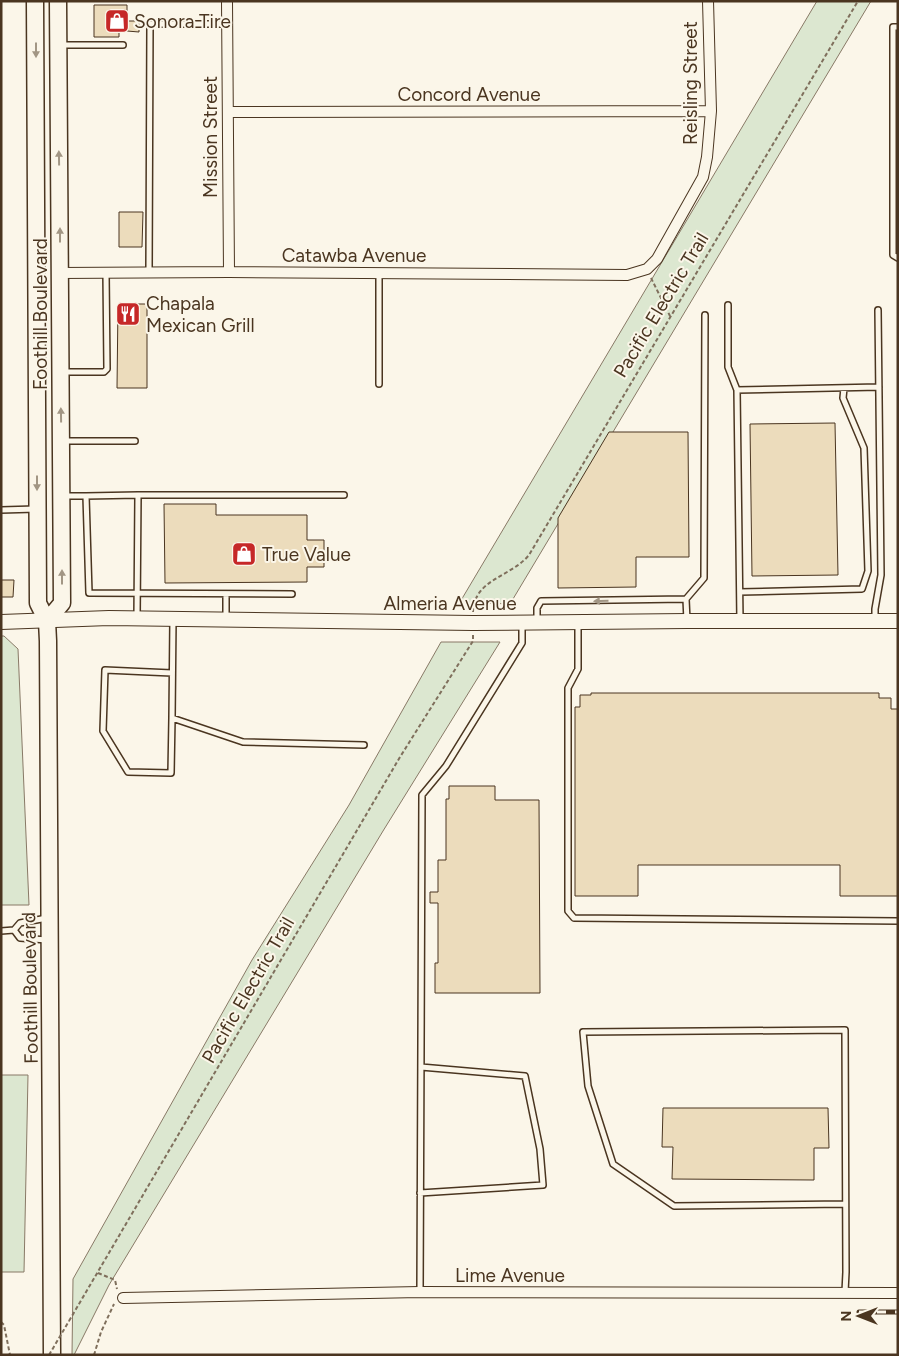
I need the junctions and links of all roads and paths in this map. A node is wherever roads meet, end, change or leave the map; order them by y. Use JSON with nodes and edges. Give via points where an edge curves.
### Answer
{"nodes":[{"id":1,"x":35,"y":1,"type":"edge"},
{"id":2,"x":58,"y":1,"type":"edge"},
{"id":3,"x":227,"y":1,"type":"edge"},
{"id":4,"x":708,"y":1,"type":"edge"},
{"id":5,"x":858,"y":1,"type":"edge"},
{"id":6,"x":227,"y":24,"type":"junction"},
{"id":7,"x":898,"y":27,"type":"edge"},
{"id":8,"x":58,"y":45,"type":"junction"},
{"id":9,"x":123,"y":45,"type":"dead end"},
{"id":10,"x":711,"y":111,"type":"junction"},
{"id":11,"x":228,"y":112,"type":"junction"},
{"id":12,"x":898,"y":258,"type":"edge"},
{"id":13,"x":647,"y":269,"type":"junction"},
{"id":14,"x":149,"y":272,"type":"junction"},
{"id":15,"x":229,"y":272,"type":"junction"},
{"id":16,"x":60,"y":273,"type":"junction"},
{"id":17,"x":106,"y":273,"type":"junction"},
{"id":18,"x":379,"y":273,"type":"junction"},
{"id":19,"x":728,"y":305,"type":"dead end"},
{"id":20,"x":878,"y":310,"type":"dead end"},
{"id":21,"x":705,"y":315,"type":"dead end"},
{"id":22,"x":671,"y":316,"type":"junction"},
{"id":23,"x":60,"y":372,"type":"junction"},
{"id":24,"x":379,"y":384,"type":"dead end"},
{"id":25,"x":879,"y":387,"type":"junction"},
{"id":26,"x":844,"y":388,"type":"junction"},
{"id":27,"x":737,"y":390,"type":"junction"},
{"id":28,"x":61,"y":441,"type":"junction"},
{"id":29,"x":135,"y":441,"type":"dead end"},
{"id":30,"x":344,"y":495,"type":"dead end"},
{"id":31,"x":62,"y":496,"type":"junction"},
{"id":32,"x":86,"y":496,"type":"junction"},
{"id":33,"x":138,"y":496,"type":"junction"},
{"id":34,"x":37,"y":509,"type":"junction"},
{"id":35,"x":1,"y":510,"type":"edge"},
{"id":36,"x":740,"y":592,"type":"junction"},
{"id":37,"x":137,"y":594,"type":"junction"},
{"id":38,"x":226,"y":594,"type":"junction"},
{"id":39,"x":292,"y":594,"type":"dead end"},
{"id":40,"x":686,"y":599,"type":"junction"},
{"id":41,"x":473,"y":606,"type":"dead end"},
{"id":42,"x":137,"y":618,"type":"junction"},
{"id":43,"x":173,"y":618,"type":"junction"},
{"id":44,"x":226,"y":618,"type":"junction"},
{"id":45,"x":47,"y":621,"type":"junction"},
{"id":46,"x":687,"y":621,"type":"junction"},
{"id":47,"x":740,"y":621,"type":"junction"},
{"id":48,"x":875,"y":621,"type":"junction"},
{"id":49,"x":898,"y":621,"type":"edge"},
{"id":50,"x":1,"y":622,"type":"edge"},
{"id":51,"x":522,"y":622,"type":"junction"},
{"id":52,"x":537,"y":622,"type":"junction"},
{"id":53,"x":578,"y":622,"type":"junction"},
{"id":54,"x":473,"y":641,"type":"dead end"},
{"id":55,"x":172,"y":673,"type":"junction"},
{"id":56,"x":172,"y":718,"type":"junction"},
{"id":57,"x":364,"y":745,"type":"dead end"},
{"id":58,"x":50,"y":918,"type":"junction"},
{"id":59,"x":898,"y":921,"type":"edge"},
{"id":60,"x":14,"y":930,"type":"junction"},
{"id":61,"x":1,"y":931,"type":"edge"},
{"id":62,"x":50,"y":940,"type":"junction"},
{"id":63,"x":420,"y":1066,"type":"junction"},
{"id":64,"x":420,"y":1193,"type":"junction"},
{"id":65,"x":846,"y":1204,"type":"junction"},
{"id":66,"x":97,"y":1273,"type":"junction"},
{"id":67,"x":420,"y":1292,"type":"junction"},
{"id":68,"x":846,"y":1292,"type":"junction"},
{"id":69,"x":898,"y":1293,"type":"edge"},
{"id":70,"x":119,"y":1295,"type":"junction"},
{"id":71,"x":1,"y":1322,"type":"edge"},
{"id":72,"x":10,"y":1355,"type":"edge"},
{"id":73,"x":51,"y":1355,"type":"edge"},
{"id":74,"x":94,"y":1355,"type":"edge"}],
"edges":[{"from":1,"to":34,"type":"main road","name":"Foothill Boulevard","one_way":true},
{"from":2,"to":8,"type":"main road","name":"Foothill Boulevard"},
{"from":3,"to":6,"type":"street","name":"Mission Street"},
{"from":4,"to":10,"type":"street","name":"Reisling Street"},
{"from":5,"to":22,"type":"path","name":"Pacific Electric Trail"},
{"from":6,"to":11,"type":"street","name":"Mission Street"},
{"from":6,"to":14,"type":"lane","via":[[150,24]]},
{"from":7,"to":12,"type":"lane","via":[[893,27],[893,255]]},
{"from":8,"to":9,"type":"lane"},
{"from":16,"to":8,"type":"main road","name":"Foothill Boulevard","one_way":true},
{"from":10,"to":11,"type":"street","name":"Concord Avenue"},
{"from":10,"to":13,"type":"street","name":"Reisling Street","via":[[703,177],[657,259]]},
{"from":11,"to":15,"type":"street","name":"Mission Street"},
{"from":13,"to":18,"type":"street","name":"Catawba Avenue","via":[[627,275]]},
{"from":13,"to":22,"type":"path"},
{"from":14,"to":15,"type":"street","name":"Catawba Avenue"},
{"from":14,"to":17,"type":"street","name":"Catawba Avenue"},
{"from":15,"to":18,"type":"street","name":"Catawba Avenue"},
{"from":16,"to":17,"type":"street","name":"Catawba Avenue"},
{"from":16,"to":23,"type":"main road","name":"Foothill Boulevard"},
{"from":17,"to":23,"type":"lane","via":[[107,369],[104,372]]},
{"from":18,"to":24,"type":"lane"},
{"from":19,"to":27,"type":"lane","via":[[728,367]]},
{"from":20,"to":25,"type":"lane"},
{"from":21,"to":40,"type":"lane","via":[[704,578]]},
{"from":22,"to":41,"type":"path","name":"Pacific Electric Trail","via":[[529,555],[480,590]]},
{"from":28,"to":23,"type":"main road","name":"Foothill Boulevard","one_way":true},
{"from":25,"to":26,"type":"lane"},
{"from":25,"to":48,"type":"lane","via":[[881,575]]},
{"from":26,"to":27,"type":"lane"},
{"from":26,"to":36,"type":"lane","via":[[843,398],[864,448],[868,571],[862,589]]},
{"from":27,"to":36,"type":"lane"},
{"from":28,"to":29,"type":"lane"},
{"from":28,"to":31,"type":"main road","name":"Foothill Boulevard"},
{"from":30,"to":33,"type":"lane"},
{"from":31,"to":32,"type":"lane"},
{"from":45,"to":31,"type":"main road","name":"Foothill Boulevard","one_way":true,"via":[[62,603]]},
{"from":32,"to":33,"type":"lane"},
{"from":32,"to":37,"type":"lane","via":[[89,593]]},
{"from":33,"to":37,"type":"lane"},
{"from":34,"to":35,"type":"lane"},
{"from":34,"to":45,"type":"main road","name":"Foothill Boulevard","via":[[38,603]]},
{"from":36,"to":47,"type":"lane"},
{"from":37,"to":38,"type":"lane"},
{"from":37,"to":42,"type":"lane"},
{"from":38,"to":39,"type":"lane"},
{"from":38,"to":44,"type":"lane"},
{"from":40,"to":46,"type":"lane"},
{"from":40,"to":52,"type":"lane","one_way":true,"via":[[541,601],[537,608]]},
{"from":42,"to":43,"type":"street","name":"Almeria Avenue"},
{"from":42,"to":45,"type":"street","name":"Almeria Avenue"},
{"from":43,"to":44,"type":"street","name":"Almeria Avenue"},
{"from":43,"to":55,"type":"lane"},
{"from":44,"to":51,"type":"street","name":"Almeria Avenue"},
{"from":45,"to":50,"type":"street","name":"Almeria Avenue"},
{"from":45,"to":58,"type":"main road","name":"Foothill Boulevard"},
{"from":46,"to":47,"type":"street","name":"Almeria Avenue"},
{"from":46,"to":53,"type":"street","name":"Almeria Avenue"},
{"from":47,"to":48,"type":"street","name":"Almeria Avenue"},
{"from":48,"to":49,"type":"street","name":"Almeria Avenue"},
{"from":51,"to":52,"type":"street","name":"Almeria Avenue"},
{"from":51,"to":63,"type":"lane","via":[[522,643],[446,766],[422,795]]},
{"from":52,"to":53,"type":"street","name":"Almeria Avenue"},
{"from":53,"to":59,"type":"lane","via":[[578,670],[568,688],[568,911],[574,918]]},
{"from":54,"to":66,"type":"path","name":"Pacific Electric Trail","via":[[400,757]]},
{"from":55,"to":56,"type":"lane"},
{"from":55,"to":56,"type":"lane","via":[[105,670],[103,731],[128,772],[171,773]]},
{"from":56,"to":57,"type":"lane","via":[[243,742]]},
{"from":58,"to":60,"type":"lane","via":[[20,923]]},
{"from":58,"to":62,"type":"main road","name":"Foothill Boulevard"},
{"from":60,"to":61,"type":"lane"},
{"from":60,"to":62,"type":"lane","via":[[20,938]]},
{"from":62,"to":73,"type":"main road","name":"Foothill Boulevard"},
{"from":63,"to":64,"type":"lane"},
{"from":63,"to":64,"type":"lane","via":[[524,1076],[540,1149],[543,1185]]},
{"from":64,"to":67,"type":"lane"},
{"from":65,"to":65,"type":"lane","via":[[844,1030],[583,1032],[588,1086],[613,1164],[674,1206]]},
{"from":65,"to":68,"type":"lane"},
{"from":66,"to":70,"type":"path","via":[[115,1280]]},
{"from":66,"to":73,"type":"path","name":"Pacific Electric Trail","bridge":true},
{"from":67,"to":68,"type":"street","name":"Lime Avenue"},
{"from":67,"to":70,"type":"street","name":"Lime Avenue"},
{"from":68,"to":69,"type":"street","name":"Lime Avenue"},
{"from":70,"to":74,"type":"path"},
{"from":71,"to":72,"type":"path"}]}
